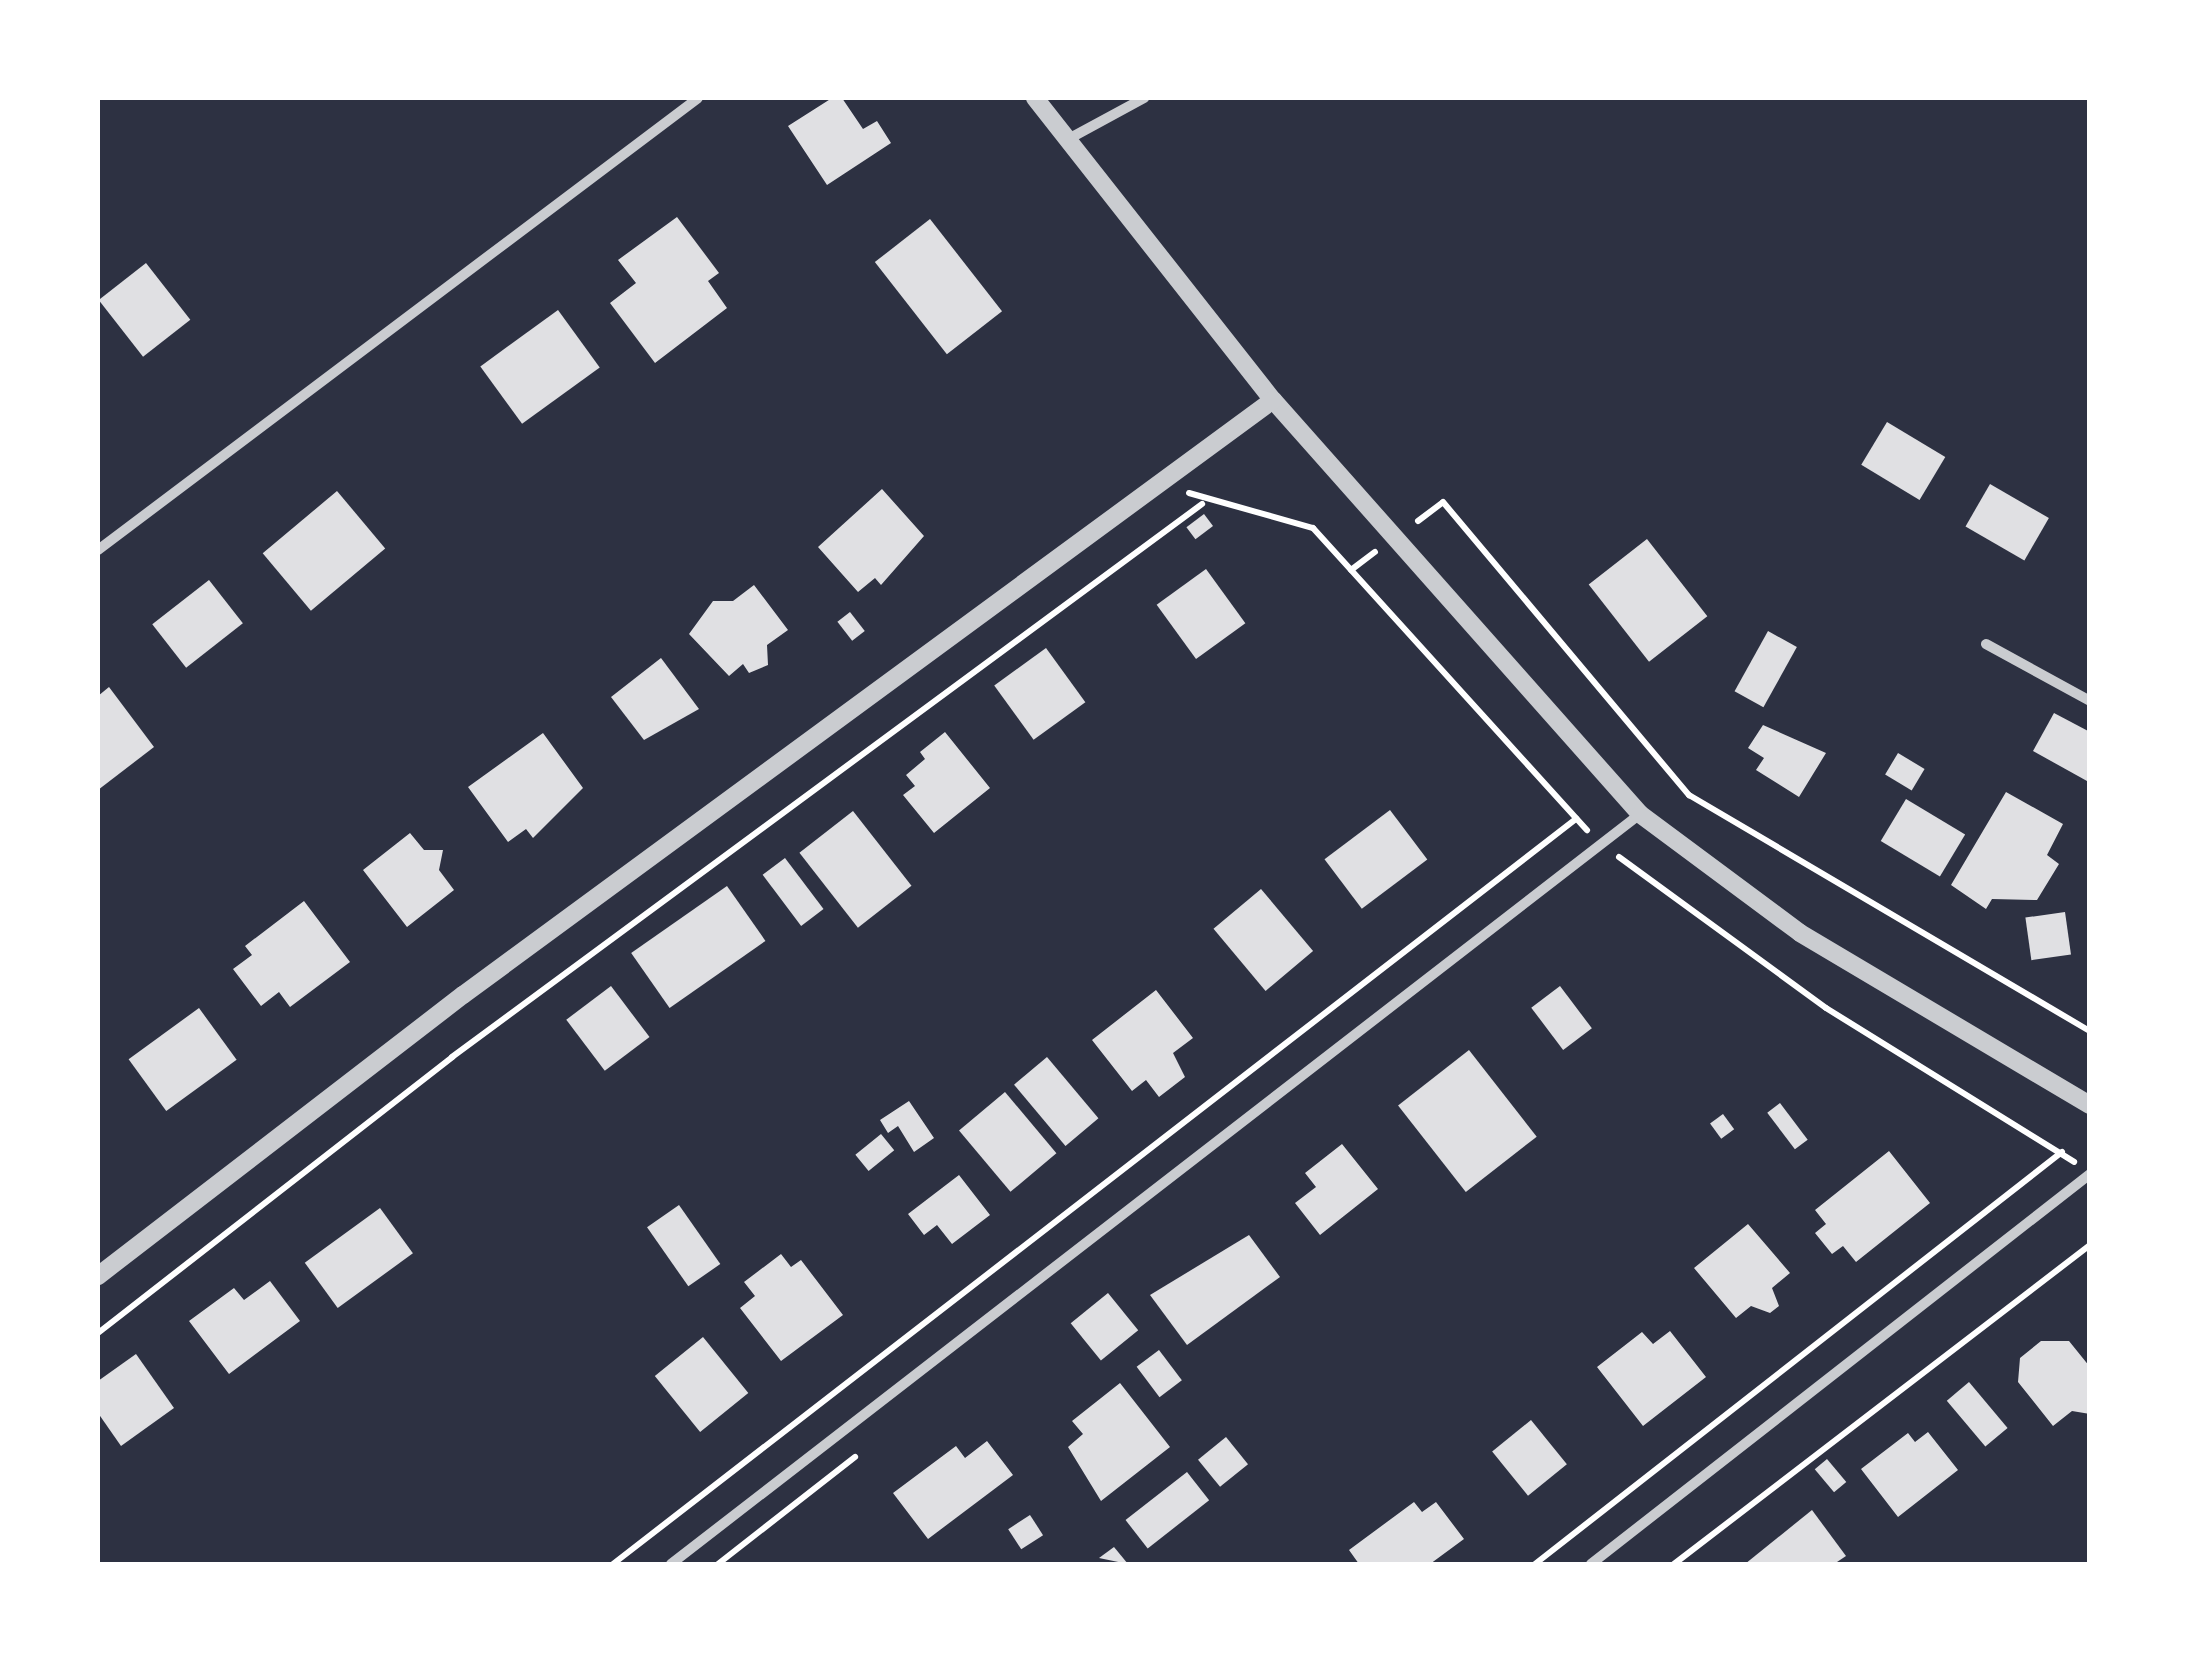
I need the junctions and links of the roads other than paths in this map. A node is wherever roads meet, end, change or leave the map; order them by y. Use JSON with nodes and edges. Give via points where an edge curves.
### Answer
{"nodes":[{"id":1,"x":698,"y":98,"type":"edge"},
{"id":2,"x":1035,"y":98,"type":"edge"},
{"id":3,"x":1144,"y":98,"type":"edge"},
{"id":4,"x":1074,"y":136,"type":"junction"},
{"id":5,"x":1272,"y":400,"type":"junction"},
{"id":6,"x":98,"y":550,"type":"edge"},
{"id":7,"x":1986,"y":644,"type":"dead end"},
{"id":8,"x":2090,"y":701,"type":"edge"},
{"id":9,"x":1640,"y":814,"type":"junction"},
{"id":10,"x":2090,"y":1105,"type":"edge"},
{"id":11,"x":2090,"y":1174,"type":"edge"},
{"id":12,"x":98,"y":1276,"type":"edge"},
{"id":13,"x":670,"y":1564,"type":"edge"},
{"id":14,"x":1591,"y":1564,"type":"edge"}],
"edges":[{"from":1,"to":6,"type":"street"},
{"from":2,"to":4,"type":"street"},
{"from":3,"to":4,"type":"street"},
{"from":4,"to":5,"type":"street"},
{"from":5,"to":9,"type":"street"},
{"from":5,"to":12,"type":"street","via":[[463,995]]},
{"from":7,"to":8,"type":"street"},
{"from":9,"to":10,"type":"street","via":[[1800,933]]},
{"from":9,"to":13,"type":"street"},
{"from":11,"to":14,"type":"street"}]}
